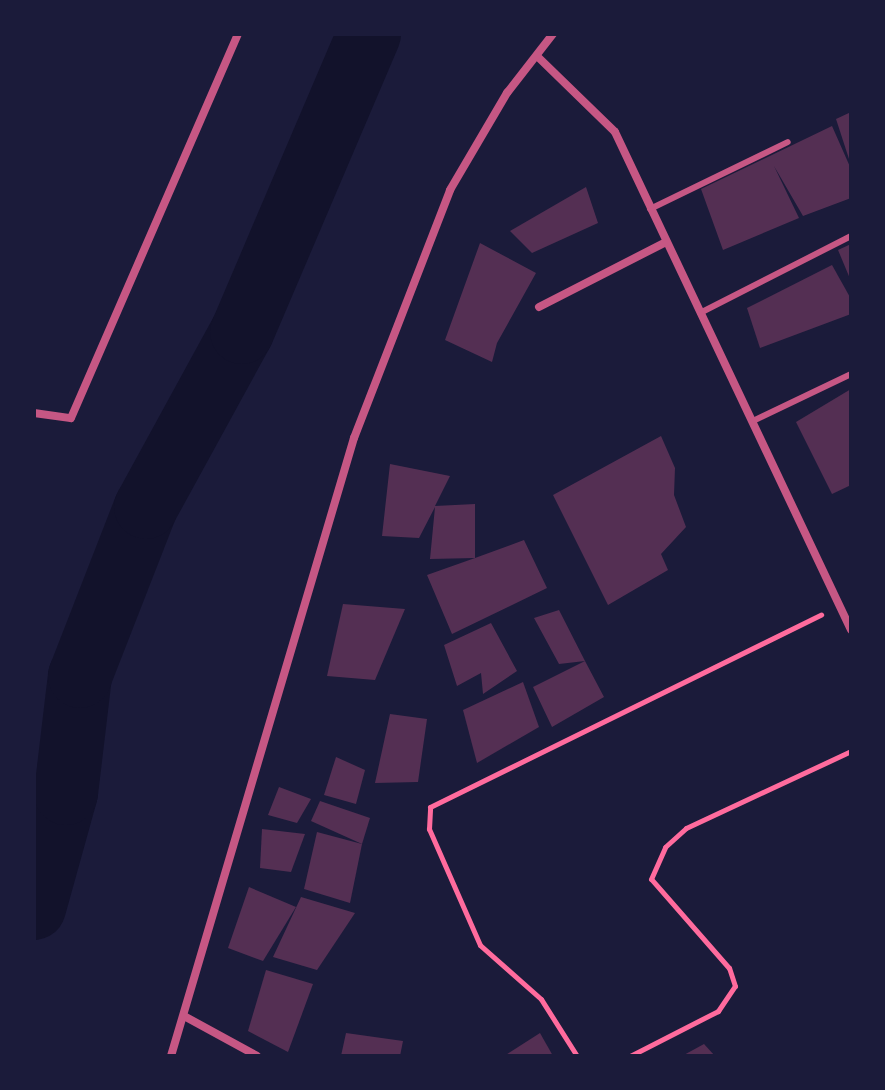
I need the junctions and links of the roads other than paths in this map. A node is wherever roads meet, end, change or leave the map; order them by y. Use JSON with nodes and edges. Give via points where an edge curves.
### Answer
{"nodes":[{"id":1,"x":238,"y":34,"type":"edge"},
{"id":2,"x":553,"y":34,"type":"edge"},
{"id":3,"x":538,"y":57,"type":"junction"},
{"id":4,"x":788,"y":142,"type":"dead end"},
{"id":5,"x":650,"y":209,"type":"junction"},
{"id":6,"x":851,"y":236,"type":"edge"},
{"id":7,"x":666,"y":242,"type":"junction"},
{"id":8,"x":539,"y":307,"type":"dead end"},
{"id":9,"x":700,"y":313,"type":"junction"},
{"id":10,"x":851,"y":374,"type":"edge"},
{"id":11,"x":34,"y":413,"type":"edge"},
{"id":12,"x":755,"y":420,"type":"junction"},
{"id":13,"x":851,"y":630,"type":"edge"},
{"id":14,"x":184,"y":1016,"type":"junction"},
{"id":15,"x":171,"y":1056,"type":"edge"},
{"id":16,"x":257,"y":1056,"type":"edge"}],
"edges":[{"from":1,"to":11,"type":"street","via":[[71,418]]},
{"from":2,"to":3,"type":"street"},
{"from":3,"to":5,"type":"street","via":[[615,132]]},
{"from":3,"to":14,"type":"street","via":[[507,93],[450,190],[354,438]]},
{"from":4,"to":5,"type":"lane"},
{"from":5,"to":7,"type":"street"},
{"from":6,"to":9,"type":"lane"},
{"from":7,"to":8,"type":"street"},
{"from":7,"to":9,"type":"street"},
{"from":9,"to":12,"type":"street"},
{"from":10,"to":12,"type":"lane"},
{"from":12,"to":13,"type":"street"},
{"from":14,"to":15,"type":"street"},
{"from":14,"to":16,"type":"street"}]}
